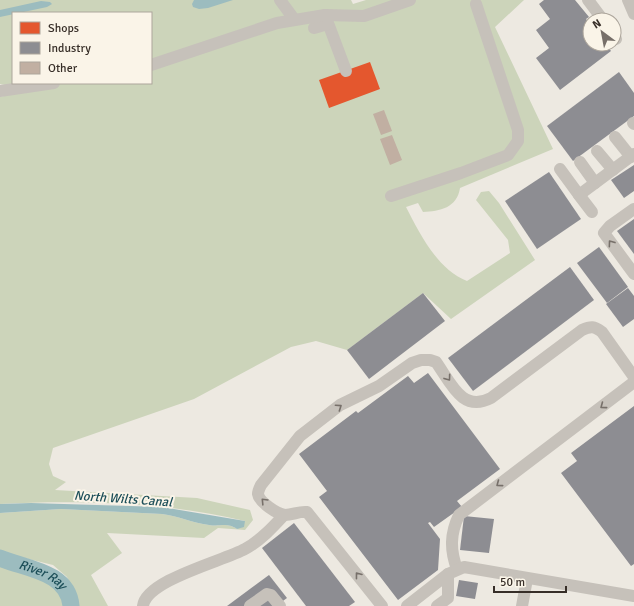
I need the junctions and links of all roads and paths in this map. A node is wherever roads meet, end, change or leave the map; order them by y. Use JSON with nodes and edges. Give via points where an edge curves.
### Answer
{"nodes":[{"id":1,"x":280,"y":0,"type":"edge"},
{"id":2,"x":410,"y":0,"type":"edge"},
{"id":3,"x":588,"y":0,"type":"edge"},
{"id":4,"x":628,"y":0,"type":"edge"},
{"id":5,"x":476,"y":4,"type":"dead end"},
{"id":6,"x":597,"y":12,"type":"edge"},
{"id":7,"x":634,"y":13,"type":"edge"},
{"id":8,"x":294,"y":19,"type":"junction"},
{"id":9,"x":326,"y":19,"type":"junction"},
{"id":10,"x":314,"y":28,"type":"dead end"},
{"id":11,"x":152,"y":66,"type":"edge"},
{"id":12,"x":346,"y":71,"type":"dead end"},
{"id":13,"x":47,"y":84,"type":"edge"},
{"id":14,"x":0,"y":91,"type":"edge"},
{"id":15,"x":615,"y":136,"type":"dead end"},
{"id":16,"x":597,"y":151,"type":"dead end"},
{"id":17,"x":632,"y":156,"type":"edge"},
{"id":18,"x":580,"y":162,"type":"dead end"},
{"id":19,"x":560,"y":169,"type":"dead end"},
{"id":20,"x":613,"y":170,"type":"junction"},
{"id":21,"x":596,"y":183,"type":"junction"},
{"id":22,"x":579,"y":195,"type":"junction"},
{"id":23,"x":392,"y":196,"type":"dead end"},
{"id":24,"x":634,"y":209,"type":"edge"},
{"id":25,"x":592,"y":212,"type":"dead end"},
{"id":26,"x":634,"y":274,"type":"edge"},
{"id":27,"x":634,"y":377,"type":"edge"},
{"id":28,"x":634,"y":382,"type":"edge"},
{"id":29,"x":284,"y":515,"type":"junction"},
{"id":30,"x":452,"y":571,"type":"junction"},
{"id":31,"x":527,"y":579,"type":"junction"},
{"id":32,"x":634,"y":596,"type":"edge"},
{"id":33,"x":143,"y":606,"type":"edge"},
{"id":34,"x":250,"y":606,"type":"edge"},
{"id":35,"x":280,"y":606,"type":"edge"},
{"id":36,"x":382,"y":606,"type":"edge"},
{"id":37,"x":407,"y":606,"type":"edge"},
{"id":38,"x":437,"y":606,"type":"edge"},
{"id":39,"x":522,"y":606,"type":"edge"}],
"edges":[{"from":1,"to":8,"type":"street"},
{"from":2,"to":9,"type":"street","via":[[364,16]]},
{"from":3,"to":6,"type":"street"},
{"from":4,"to":7,"type":"street"},
{"from":5,"to":23,"type":"street","via":[[518,130],[518,141],[512,151],[500,158]]},
{"from":8,"to":9,"type":"street"},
{"from":8,"to":11,"type":"street","via":[[251,30]]},
{"from":9,"to":10,"type":"street"},
{"from":9,"to":12,"type":"street"},
{"from":13,"to":14,"type":"street"},
{"from":15,"to":17,"type":"street"},
{"from":16,"to":20,"type":"street"},
{"from":17,"to":20,"type":"street"},
{"from":18,"to":21,"type":"street"},
{"from":19,"to":22,"type":"street"},
{"from":20,"to":21,"type":"street"},
{"from":21,"to":22,"type":"street"},
{"from":22,"to":25,"type":"street"},
{"from":26,"to":24,"type":"street","one_way":true,"via":[[604,233]]},
{"from":29,"to":27,"type":"street","one_way":true,"via":[[260,499],[258,492],[285,452],[300,436],[340,405],[379,386],[412,363],[421,360],[436,362],[464,400],[481,403],[582,330],[595,327],[602,332]]},
{"from":28,"to":30,"type":"street","one_way":true,"via":[[459,515],[453,528]]},
{"from":29,"to":33,"type":"street","via":[[246,549],[204,564],[163,584],[148,594]]},
{"from":36,"to":29,"type":"street","one_way":true,"via":[[307,512]]},
{"from":30,"to":31,"type":"street","via":[[464,567]]},
{"from":30,"to":37,"type":"street"},
{"from":30,"to":38,"type":"street","via":[[448,598]]},
{"from":31,"to":32,"type":"street"},
{"from":31,"to":39,"type":"street"},
{"from":34,"to":35,"type":"street","via":[[267,594]]}]}
